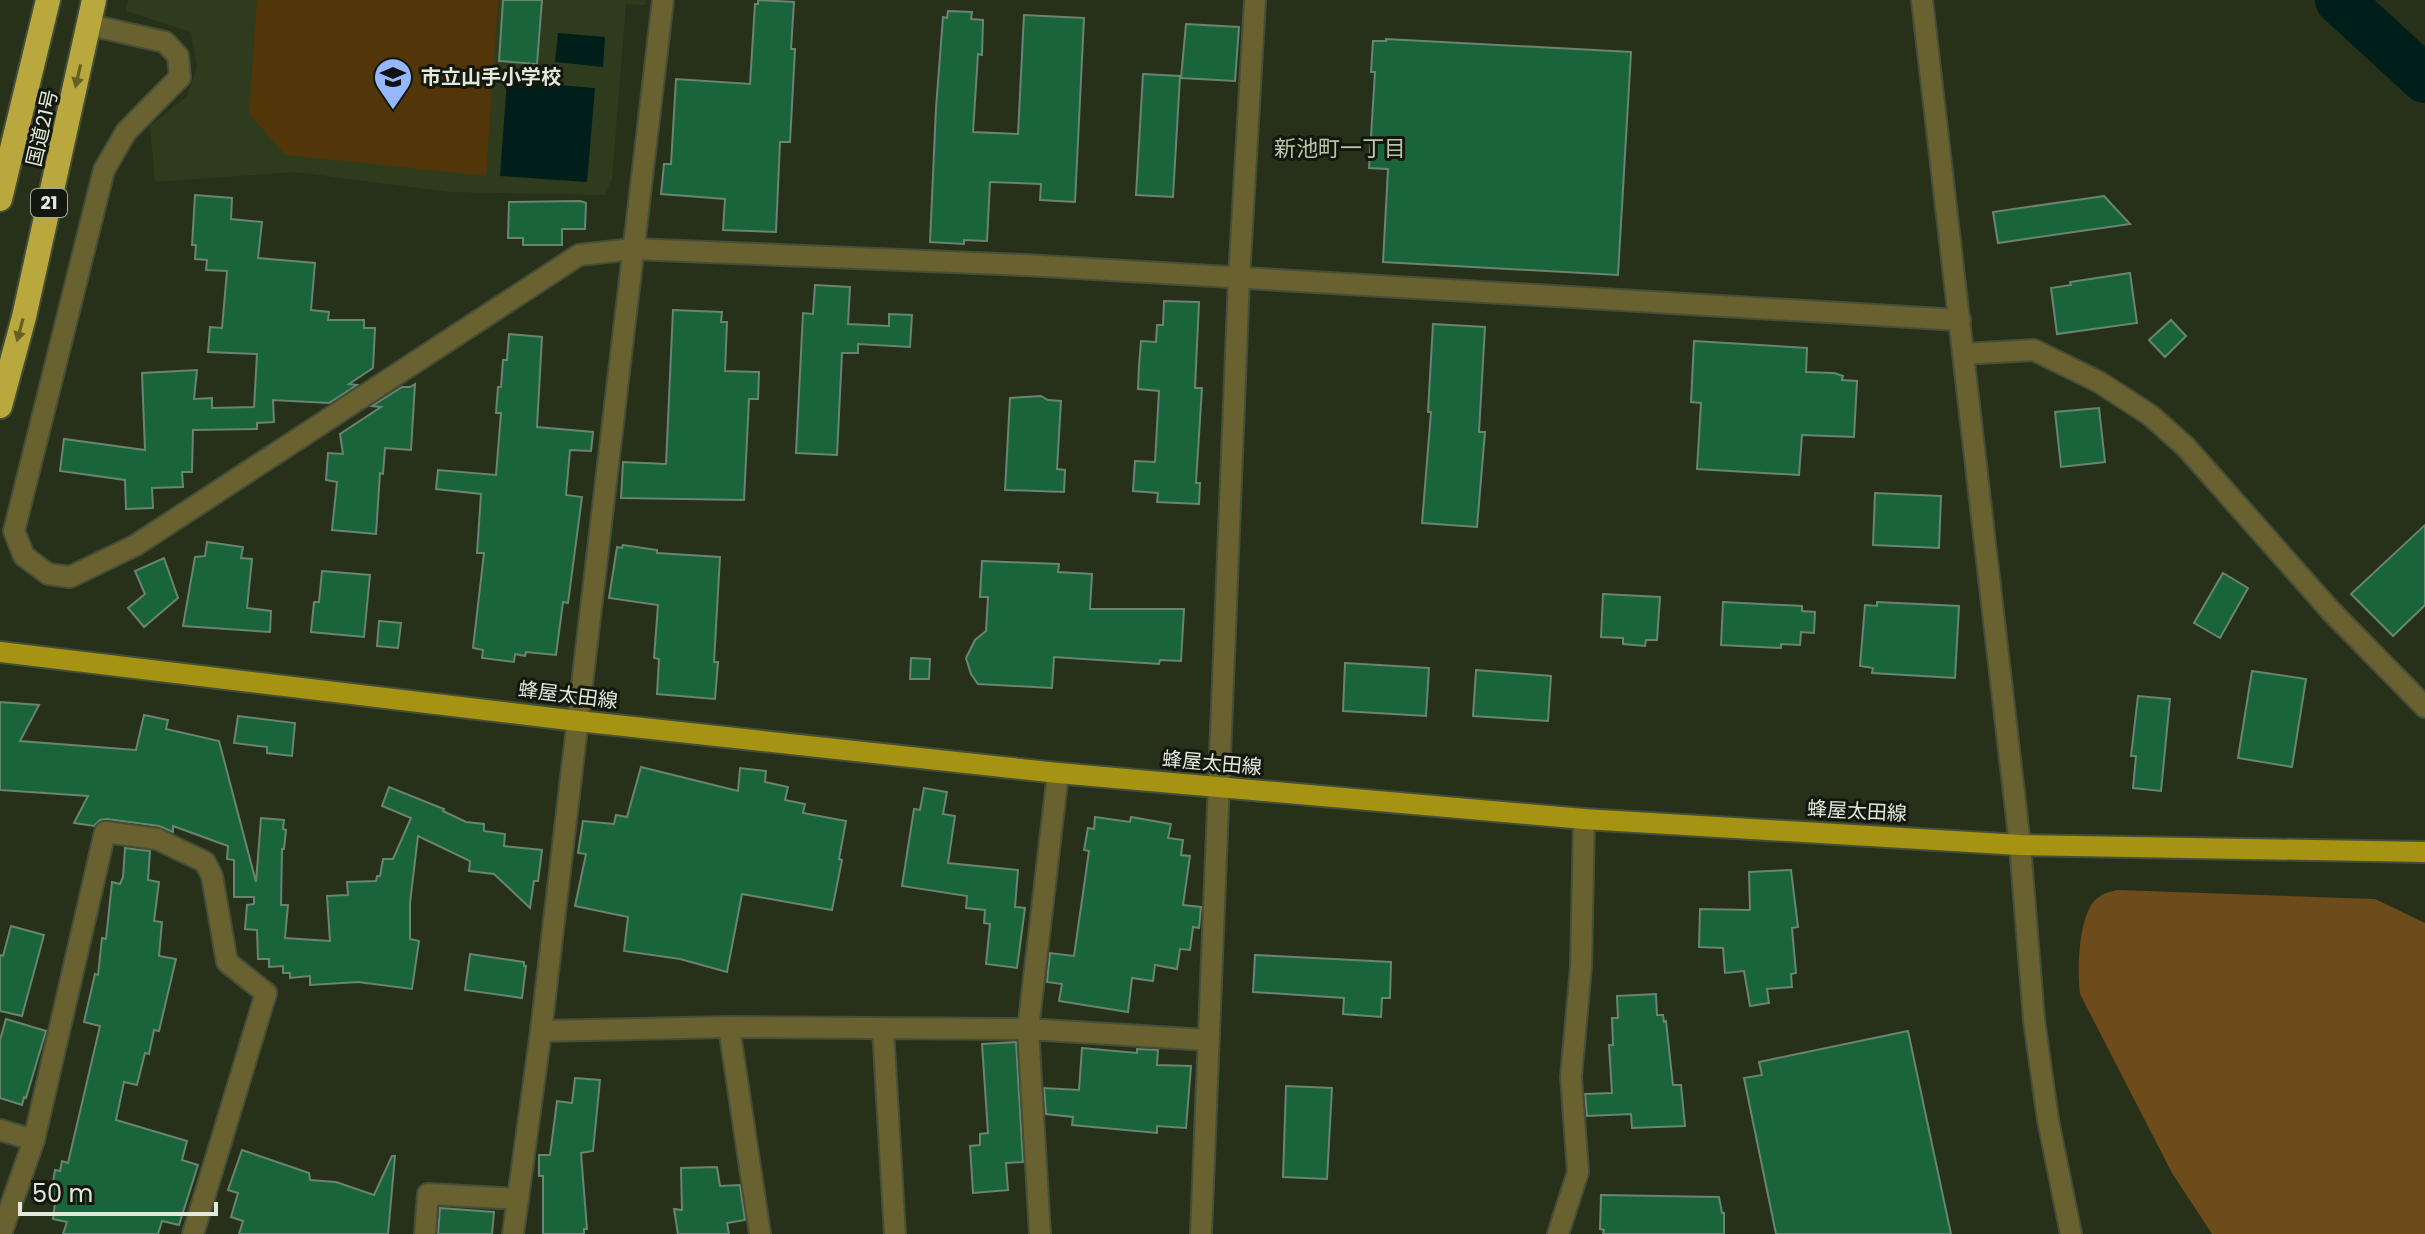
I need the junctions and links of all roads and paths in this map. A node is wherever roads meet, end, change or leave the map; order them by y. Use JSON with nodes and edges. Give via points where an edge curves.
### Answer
{"nodes":[{"id":1,"x":48,"y":0,"type":"edge"},
{"id":2,"x":94,"y":0,"type":"edge"},
{"id":3,"x":663,"y":0,"type":"edge"},
{"id":4,"x":1255,"y":0,"type":"edge"},
{"id":5,"x":1922,"y":0,"type":"edge"},
{"id":6,"x":90,"y":25,"type":"junction"},
{"id":7,"x":0,"y":199,"type":"edge"},
{"id":8,"x":633,"y":249,"type":"junction"},
{"id":9,"x":1239,"y":278,"type":"junction"},
{"id":10,"x":1960,"y":320,"type":"junction"},
{"id":11,"x":1964,"y":354,"type":"junction"},
{"id":12,"x":0,"y":406,"type":"edge"},
{"id":13,"x":0,"y":652,"type":"edge"},
{"id":14,"x":2425,"y":707,"type":"edge"},
{"id":15,"x":578,"y":721,"type":"junction"},
{"id":16,"x":1058,"y":773,"type":"junction"},
{"id":17,"x":1219,"y":788,"type":"junction"},
{"id":18,"x":1584,"y":819,"type":"junction"},
{"id":19,"x":2020,"y":845,"type":"junction"},
{"id":20,"x":2425,"y":852,"type":"edge"},
{"id":21,"x":729,"y":1027,"type":"junction"},
{"id":22,"x":883,"y":1029,"type":"junction"},
{"id":23,"x":1028,"y":1029,"type":"junction"},
{"id":24,"x":541,"y":1031,"type":"junction"},
{"id":25,"x":1208,"y":1040,"type":"junction"},
{"id":26,"x":0,"y":1130,"type":"edge"},
{"id":27,"x":34,"y":1140,"type":"junction"},
{"id":28,"x":518,"y":1199,"type":"junction"},
{"id":29,"x":1,"y":1234,"type":"edge"},
{"id":30,"x":193,"y":1234,"type":"edge"},
{"id":31,"x":425,"y":1234,"type":"edge"},
{"id":32,"x":513,"y":1234,"type":"edge"},
{"id":33,"x":760,"y":1234,"type":"edge"},
{"id":34,"x":895,"y":1234,"type":"edge"},
{"id":35,"x":1040,"y":1234,"type":"edge"},
{"id":36,"x":1201,"y":1234,"type":"edge"},
{"id":37,"x":1558,"y":1234,"type":"edge"},
{"id":38,"x":2071,"y":1234,"type":"edge"}],
"edges":[{"from":1,"to":7,"type":"highway","name":"国道21号","number":"21"},
{"from":2,"to":6,"type":"highway","name":"国道21号","number":"21"},
{"from":3,"to":8,"type":"street"},
{"from":4,"to":9,"type":"street"},
{"from":5,"to":10,"type":"street"},
{"from":6,"to":8,"type":"street","via":[[165,42],[178,56],[180,77],[126,132],[104,170],[14,531],[24,556],[48,574],[70,577],[136,545],[579,255]]},
{"from":6,"to":12,"type":"highway","name":"国道21号","number":"21","one_way":true},
{"from":8,"to":9,"type":"street"},
{"from":8,"to":15,"type":"street"},
{"from":9,"to":10,"type":"street"},
{"from":9,"to":17,"type":"street"},
{"from":10,"to":11,"type":"street"},
{"from":11,"to":14,"type":"street","via":[[2034,350],[2150,415],[2186,447],[2330,610]]},
{"from":11,"to":19,"type":"street"},
{"from":13,"to":15,"type":"main road","name":"蜂屋太田線"},
{"from":15,"to":16,"type":"main road","name":"蜂屋太田線"},
{"from":15,"to":24,"type":"street"},
{"from":16,"to":17,"type":"main road","name":"蜂屋太田線"},
{"from":16,"to":23,"type":"street"},
{"from":17,"to":18,"type":"main road","name":"蜂屋太田線"},
{"from":17,"to":25,"type":"street"},
{"from":18,"to":19,"type":"main road","name":"蜂屋太田線"},
{"from":18,"to":37,"type":"street","via":[[1581,967],[1571,1077],[1578,1172]]},
{"from":19,"to":20,"type":"main road","name":"蜂屋太田線"},
{"from":19,"to":38,"type":"street","via":[[2040,1063]]},
{"from":21,"to":22,"type":"street"},
{"from":21,"to":24,"type":"street"},
{"from":21,"to":33,"type":"street"},
{"from":22,"to":23,"type":"street"},
{"from":22,"to":34,"type":"street"},
{"from":23,"to":25,"type":"street"},
{"from":23,"to":35,"type":"street"},
{"from":24,"to":28,"type":"street"},
{"from":25,"to":36,"type":"street"},
{"from":26,"to":27,"type":"street"},
{"from":27,"to":29,"type":"street"},
{"from":27,"to":30,"type":"street","via":[[105,832],[157,839],[205,862],[227,962],[266,993]]},
{"from":28,"to":31,"type":"street","via":[[428,1194]]},
{"from":28,"to":32,"type":"street"}]}
